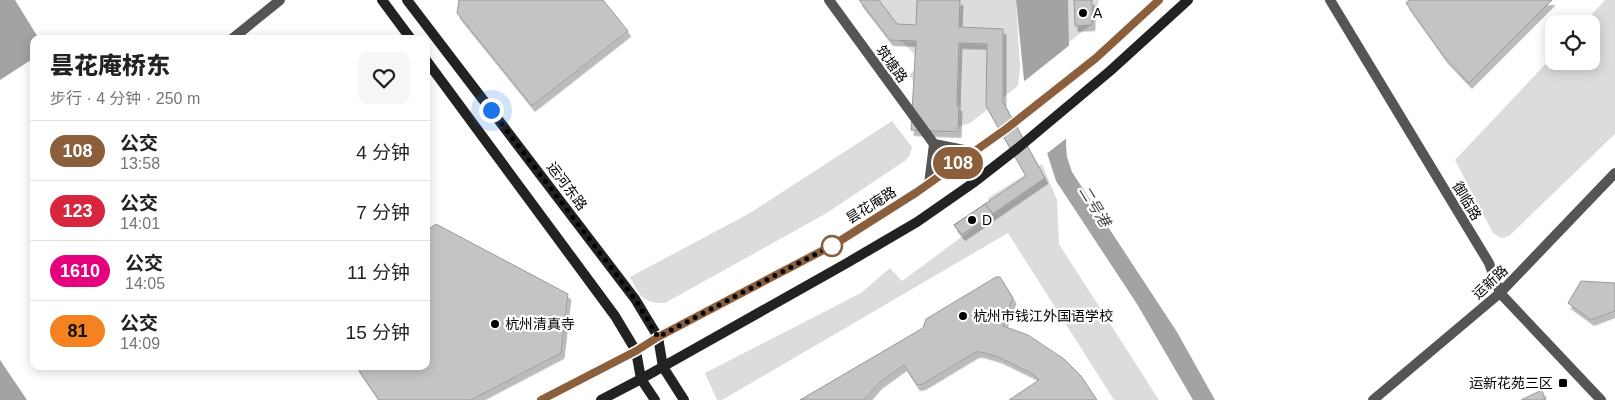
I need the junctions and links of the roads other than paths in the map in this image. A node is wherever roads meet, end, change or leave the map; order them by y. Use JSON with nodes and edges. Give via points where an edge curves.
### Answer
{"nodes":[{"id":1,"x":280,"y":0,"type":"edge"},
{"id":2,"x":382,"y":0,"type":"edge"},
{"id":3,"x":407,"y":0,"type":"edge"},
{"id":4,"x":829,"y":0,"type":"edge"},
{"id":5,"x":1159,"y":0,"type":"edge"},
{"id":6,"x":1188,"y":0,"type":"edge"},
{"id":7,"x":1330,"y":0,"type":"edge"},
{"id":8,"x":237,"y":35,"type":"edge"},
{"id":9,"x":408,"y":35,"type":"edge"},
{"id":10,"x":430,"y":65,"type":"edge"},
{"id":11,"x":934,"y":144,"type":"junction"},
{"id":12,"x":974,"y":152,"type":"junction"},
{"id":13,"x":1615,"y":173,"type":"edge"},
{"id":14,"x":929,"y":184,"type":"junction"},
{"id":15,"x":1500,"y":293,"type":"junction"},
{"id":16,"x":658,"y":337,"type":"junction"},
{"id":17,"x":636,"y":351,"type":"junction"},
{"id":18,"x":663,"y":367,"type":"junction"},
{"id":19,"x":641,"y":379,"type":"junction"},
{"id":20,"x":540,"y":400,"type":"edge"},
{"id":21,"x":601,"y":400,"type":"edge"},
{"id":22,"x":655,"y":400,"type":"edge"},
{"id":23,"x":684,"y":400,"type":"edge"},
{"id":24,"x":1373,"y":400,"type":"edge"},
{"id":25,"x":1600,"y":400,"type":"edge"}],
"edges":[{"from":1,"to":8,"type":"street"},
{"from":2,"to":9,"type":"main road"},
{"from":3,"to":16,"type":"main road","name":"运河东路","via":[[635,299]]},
{"from":4,"to":11,"type":"street","name":"筑塘路"},
{"from":5,"to":12,"type":"main road","name":"昙花庵路","via":[[1096,58]]},
{"from":6,"to":18,"type":"main road","via":[[1110,71],[973,183],[917,222]]},
{"from":7,"to":15,"type":"street","name":"御临路","via":[[1489,263]]},
{"from":10,"to":17,"type":"main road","via":[[615,316]]},
{"from":11,"to":12,"type":"street"},
{"from":11,"to":14,"type":"street"},
{"from":12,"to":14,"type":"main road","name":"昙花庵路"},
{"from":13,"to":15,"type":"street","name":"运新路"},
{"from":14,"to":16,"type":"main road","name":"昙花庵路","via":[[835,244]]},
{"from":15,"to":24,"type":"street","name":"运新路"},
{"from":15,"to":25,"type":"street","name":"御临路"},
{"from":16,"to":17,"type":"main road","name":"昙花庵路"},
{"from":16,"to":18,"type":"main road","name":"运河东路"},
{"from":17,"to":19,"type":"main road"},
{"from":17,"to":20,"type":"main road","name":"昙花庵路"},
{"from":18,"to":19,"type":"main road"},
{"from":18,"to":23,"type":"main road","name":"运河东路"},
{"from":19,"to":21,"type":"main road"},
{"from":19,"to":22,"type":"main road"}]}
